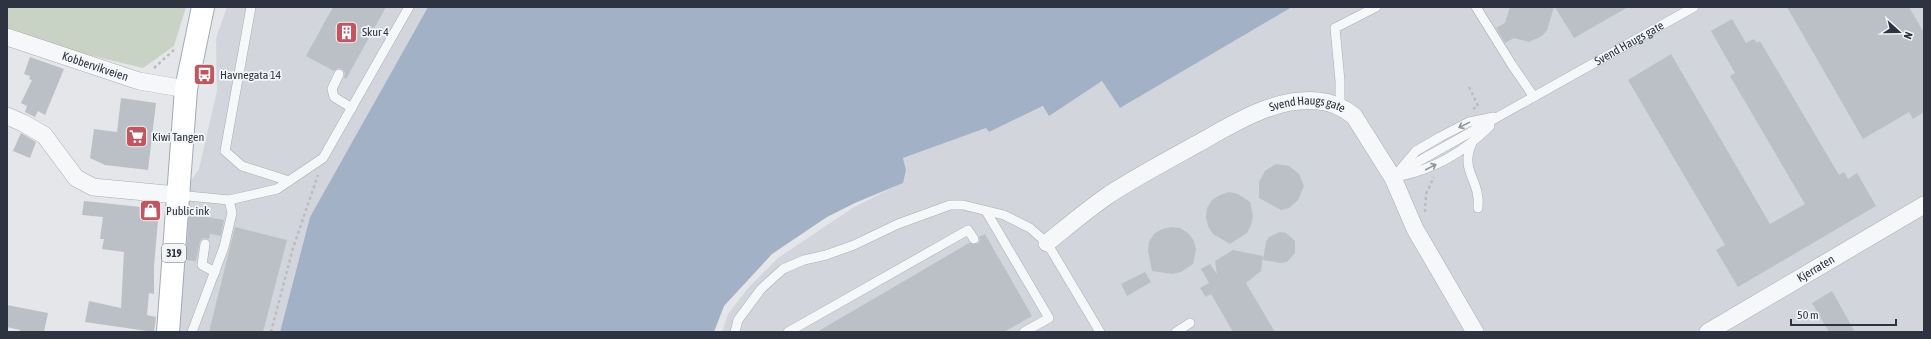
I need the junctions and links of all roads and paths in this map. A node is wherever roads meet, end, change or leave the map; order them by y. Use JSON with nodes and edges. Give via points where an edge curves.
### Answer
{"nodes":[{"id":1,"x":203,"y":7,"type":"edge"},
{"id":2,"x":251,"y":7,"type":"edge"},
{"id":3,"x":409,"y":7,"type":"edge"},
{"id":4,"x":1376,"y":7,"type":"edge"},
{"id":5,"x":1476,"y":7,"type":"edge"},
{"id":6,"x":1694,"y":7,"type":"edge"},
{"id":7,"x":7,"y":37,"type":"edge"},
{"id":8,"x":180,"y":45,"type":"dead end"},
{"id":9,"x":154,"y":69,"type":"dead end"},
{"id":10,"x":339,"y":74,"type":"dead end"},
{"id":11,"x":186,"y":90,"type":"junction"},
{"id":12,"x":1534,"y":97,"type":"junction"},
{"id":13,"x":1340,"y":107,"type":"junction"},
{"id":14,"x":352,"y":108,"type":"junction"},
{"id":15,"x":1501,"y":115,"type":"junction"},
{"id":16,"x":7,"y":116,"type":"edge"},
{"id":17,"x":1476,"y":130,"type":"junction"},
{"id":18,"x":1472,"y":144,"type":"junction"},
{"id":19,"x":323,"y":158,"type":"junction"},
{"id":20,"x":1393,"y":178,"type":"junction"},
{"id":21,"x":289,"y":181,"type":"junction"},
{"id":22,"x":177,"y":195,"type":"junction"},
{"id":23,"x":229,"y":200,"type":"junction"},
{"id":24,"x":1924,"y":205,"type":"edge"},
{"id":25,"x":1478,"y":208,"type":"dead end"},
{"id":26,"x":986,"y":211,"type":"junction"},
{"id":27,"x":974,"y":239,"type":"dead end"},
{"id":28,"x":1047,"y":242,"type":"junction"},
{"id":29,"x":205,"y":244,"type":"dead end"},
{"id":30,"x":215,"y":272,"type":"junction"},
{"id":31,"x":1190,"y":323,"type":"dead end"},
{"id":32,"x":168,"y":332,"type":"edge"},
{"id":33,"x":192,"y":332,"type":"edge"},
{"id":34,"x":271,"y":332,"type":"edge"},
{"id":35,"x":735,"y":332,"type":"edge"},
{"id":36,"x":788,"y":332,"type":"edge"},
{"id":37,"x":1024,"y":332,"type":"edge"},
{"id":38,"x":1100,"y":332,"type":"edge"},
{"id":39,"x":1176,"y":332,"type":"edge"},
{"id":40,"x":1475,"y":332,"type":"edge"},
{"id":41,"x":1708,"y":332,"type":"edge"}],
"edges":[{"from":1,"to":11,"type":"main road","number":"319"},
{"from":2,"to":21,"type":"lane","via":[[225,151],[242,166]]},
{"from":3,"to":14,"type":"lane"},
{"from":4,"to":13,"type":"lane","via":[[1335,28]]},
{"from":5,"to":12,"type":"lane"},
{"from":6,"to":12,"type":"lane","name":"Svend Haugs gate"},
{"from":7,"to":11,"type":"street","name":"Kobbervikveien","via":[[139,81]]},
{"from":8,"to":9,"type":"path"},
{"from":10,"to":14,"type":"lane","via":[[332,89],[334,97]]},
{"from":11,"to":22,"type":"main road","number":"319"},
{"from":12,"to":15,"type":"lane","name":"Svend Haugs gate"},
{"from":13,"to":20,"type":"street","name":"Svend Haugs gate","via":[[1354,116]]},
{"from":13,"to":28,"type":"street","name":"Svend Haugs gate","via":[[1318,101],[1301,102],[1255,113],[1110,194]]},
{"from":14,"to":19,"type":"lane"},
{"from":15,"to":17,"type":"lane"},
{"from":15,"to":18,"type":"lane"},
{"from":15,"to":20,"type":"lane","one_way":true,"via":[[1469,122],[1416,151]]},
{"from":16,"to":22,"type":"street","via":[[44,135],[76,178],[93,187]]},
{"from":17,"to":18,"type":"lane"},
{"from":17,"to":20,"type":"lane","via":[[1425,157]]},
{"from":20,"to":18,"type":"lane","one_way":true,"via":[[1427,169]]},
{"from":18,"to":25,"type":"lane","via":[[1468,151],[1467,166],[1478,189]]},
{"from":19,"to":21,"type":"lane"},
{"from":19,"to":34,"type":"path","via":[[293,248]]},
{"from":20,"to":40,"type":"street","name":"Svend Haugs gate","via":[[1415,229]]},
{"from":21,"to":23,"type":"lane","via":[[277,189]]},
{"from":22,"to":23,"type":"lane"},
{"from":22,"to":32,"type":"main road","number":"319"},
{"from":23,"to":30,"type":"lane","via":[[232,213]]},
{"from":24,"to":41,"type":"street","name":"Kjerraten"},
{"from":26,"to":28,"type":"lane","via":[[1030,228]]},
{"from":26,"to":35,"type":"lane","via":[[963,205],[950,205],[898,224],[854,245],[804,260],[783,270],[761,289],[738,320]]},
{"from":26,"to":37,"type":"lane","via":[[1049,318]]},
{"from":27,"to":36,"type":"lane","via":[[968,230]]},
{"from":28,"to":38,"type":"lane"},
{"from":29,"to":30,"type":"lane","via":[[202,265]]},
{"from":30,"to":33,"type":"lane"},
{"from":31,"to":39,"type":"lane"}]}
